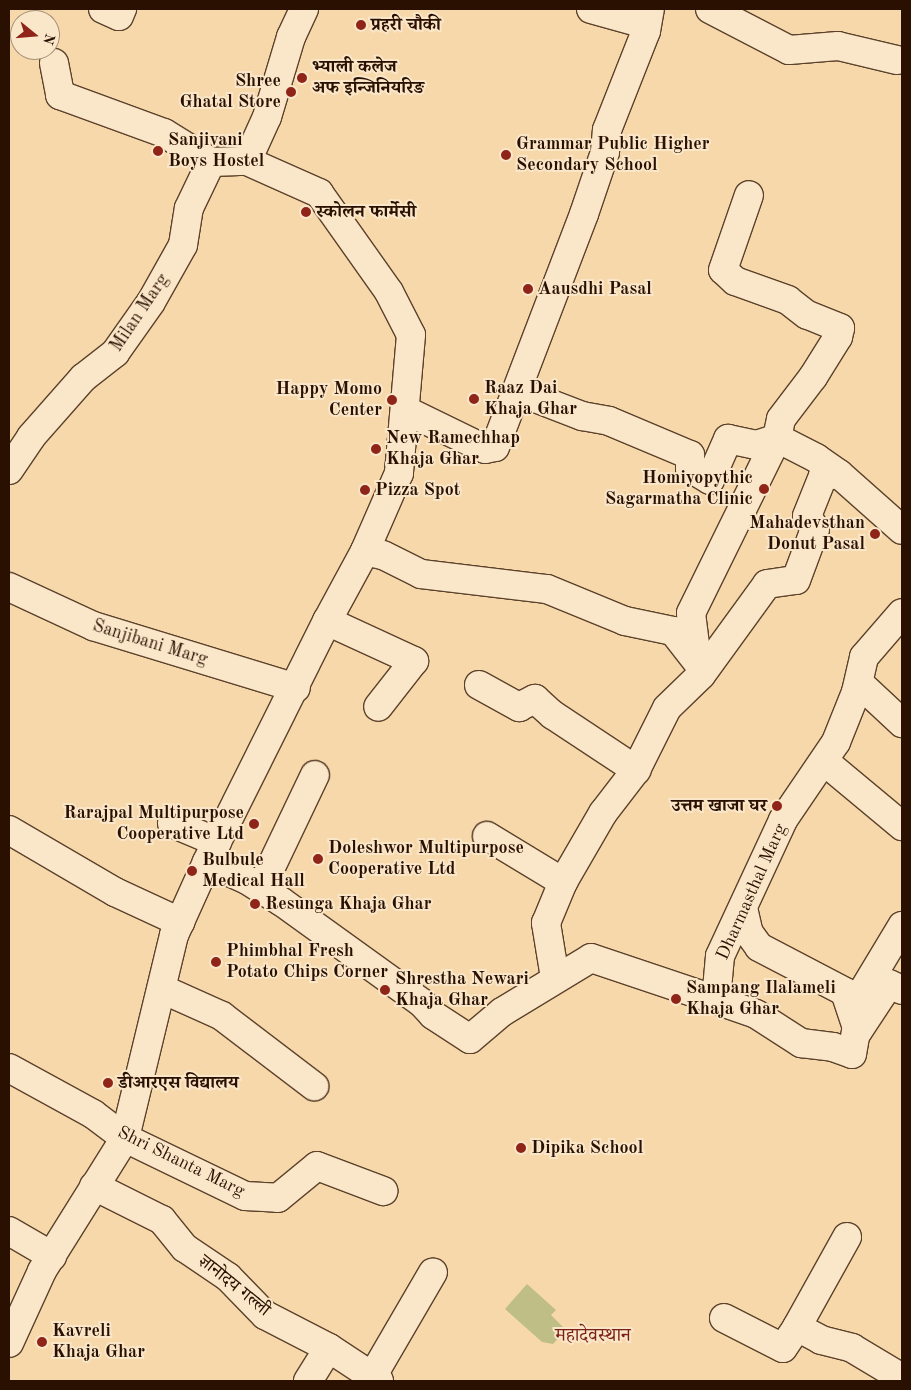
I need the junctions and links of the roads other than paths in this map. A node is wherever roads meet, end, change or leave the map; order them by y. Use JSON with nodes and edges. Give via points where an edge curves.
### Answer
{"nodes":[{"id":1,"x":103,"y":9,"type":"edge"},
{"id":2,"x":122,"y":9,"type":"edge"},
{"id":3,"x":304,"y":9,"type":"edge"},
{"id":4,"x":591,"y":9,"type":"edge"},
{"id":5,"x":710,"y":9,"type":"edge"},
{"id":6,"x":648,"y":16,"type":"edge"},
{"id":7,"x":897,"y":60,"type":"dead end"},
{"id":8,"x":54,"y":63,"type":"dead end"},
{"id":9,"x":248,"y":161,"type":"junction"},
{"id":10,"x":210,"y":162,"type":"junction"},
{"id":11,"x":749,"y":195,"type":"dead end"},
{"id":12,"x":517,"y":391,"type":"junction"},
{"id":13,"x":405,"y":410,"type":"junction"},
{"id":14,"x":777,"y":438,"type":"junction"},
{"id":15,"x":9,"y":470,"type":"edge"},
{"id":16,"x":839,"y":474,"type":"junction"},
{"id":17,"x":902,"y":530,"type":"edge"},
{"id":18,"x":365,"y":551,"type":"junction"},
{"id":19,"x":9,"y":587,"type":"edge"},
{"id":20,"x":902,"y":613,"type":"edge"},
{"id":21,"x":326,"y":621,"type":"junction"},
{"id":22,"x":699,"y":668,"type":"junction"},
{"id":23,"x":858,"y":683,"type":"junction"},
{"id":24,"x":479,"y":685,"type":"dead end"},
{"id":25,"x":296,"y":688,"type":"junction"},
{"id":26,"x":378,"y":707,"type":"dead end"},
{"id":27,"x":902,"y":723,"type":"edge"},
{"id":28,"x":824,"y":761,"type":"junction"},
{"id":29,"x":636,"y":770,"type":"junction"},
{"id":30,"x":315,"y":775,"type":"dead end"},
{"id":31,"x":172,"y":823,"type":"dead end"},
{"id":32,"x":902,"y":826,"type":"edge"},
{"id":33,"x":9,"y":830,"type":"edge"},
{"id":34,"x":487,"y":836,"type":"dead end"},
{"id":35,"x":212,"y":852,"type":"junction"},
{"id":36,"x":563,"y":882,"type":"junction"},
{"id":37,"x":261,"y":888,"type":"junction"},
{"id":38,"x":743,"y":908,"type":"junction"},
{"id":39,"x":180,"y":922,"type":"junction"},
{"id":40,"x":902,"y":926,"type":"edge"},
{"id":41,"x":555,"y":978,"type":"junction"},
{"id":42,"x":162,"y":989,"type":"junction"},
{"id":43,"x":902,"y":990,"type":"edge"},
{"id":44,"x":716,"y":1000,"type":"junction"},
{"id":45,"x":855,"y":1043,"type":"junction"},
{"id":46,"x":9,"y":1068,"type":"edge"},
{"id":47,"x":314,"y":1086,"type":"dead end"},
{"id":48,"x":125,"y":1138,"type":"junction"},
{"id":49,"x":94,"y":1186,"type":"junction"},
{"id":50,"x":382,"y":1191,"type":"dead end"},
{"id":51,"x":9,"y":1231,"type":"edge"},
{"id":52,"x":847,"y":1237,"type":"dead end"},
{"id":53,"x":52,"y":1256,"type":"junction"},
{"id":54,"x":433,"y":1272,"type":"dead end"},
{"id":55,"x":724,"y":1318,"type":"dead end"},
{"id":56,"x":797,"y":1328,"type":"junction"},
{"id":57,"x":9,"y":1343,"type":"edge"},
{"id":58,"x":329,"y":1348,"type":"junction"},
{"id":59,"x":902,"y":1378,"type":"edge"},
{"id":60,"x":376,"y":1379,"type":"edge"},
{"id":61,"x":308,"y":1381,"type":"edge"}],
"edges":[{"from":1,"to":2,"type":"street","via":[[119,16]]},
{"from":3,"to":9,"type":"street","via":[[291,37],[267,117]]},
{"from":4,"to":6,"type":"street"},
{"from":5,"to":7,"type":"street","via":[[790,50],[838,46]]},
{"from":6,"to":12,"type":"street","via":[[607,130],[604,152],[584,214]]},
{"from":8,"to":10,"type":"street","via":[[60,95],[164,133]]},
{"from":9,"to":10,"type":"street"},
{"from":9,"to":13,"type":"street","via":[[319,193],[389,292],[412,335]]},
{"from":10,"to":15,"type":"street","name":"Milan Marg","via":[[189,208],[183,245],[151,302],[115,353],[83,378],[31,437]]},
{"from":11,"to":14,"type":"street","via":[[723,270],[735,281],[788,300],[807,315],[840,328],[838,337],[813,377],[781,419]]},
{"from":12,"to":13,"type":"street","via":[[491,450]]},
{"from":12,"to":14,"type":"street","via":[[582,416],[609,421],[690,455],[690,468],[710,480],[728,439],[756,444]]},
{"from":13,"to":18,"type":"street","via":[[399,473]]},
{"from":14,"to":16,"type":"street"},
{"from":14,"to":22,"type":"street","via":[[691,613]]},
{"from":16,"to":17,"type":"street"},
{"from":16,"to":22,"type":"street","via":[[823,476],[808,516],[814,529],[796,580],[767,584]]},
{"from":18,"to":21,"type":"street"},
{"from":18,"to":22,"type":"street","via":[[383,555],[420,574],[548,589],[625,620],[674,631]]},
{"from":19,"to":25,"type":"street","name":"Sanjibani Marg","via":[[93,626]]},
{"from":20,"to":23,"type":"street","name":"Dharmasthal Marg","via":[[864,657]]},
{"from":21,"to":25,"type":"street"},
{"from":21,"to":26,"type":"street","via":[[414,661]]},
{"from":22,"to":29,"type":"street","via":[[667,708]]},
{"from":23,"to":27,"type":"street"},
{"from":23,"to":28,"type":"street","name":"Dharmasthal Marg","via":[[836,742]]},
{"from":24,"to":29,"type":"street","via":[[519,707],[535,699],[553,715]]},
{"from":25,"to":35,"type":"street"},
{"from":28,"to":32,"type":"street"},
{"from":28,"to":38,"type":"street","name":"Dharmasthal Marg","via":[[783,820]]},
{"from":29,"to":36,"type":"street","via":[[603,813]]},
{"from":30,"to":37,"type":"street"},
{"from":31,"to":35,"type":"street"},
{"from":33,"to":39,"type":"street","via":[[115,892]]},
{"from":34,"to":36,"type":"street"},
{"from":35,"to":37,"type":"street"},
{"from":35,"to":39,"type":"street"},
{"from":36,"to":41,"type":"street","via":[[546,923]]},
{"from":37,"to":41,"type":"street","via":[[422,1003],[432,1015],[470,1038],[502,1012]]},
{"from":38,"to":44,"type":"street","name":"Dharmasthal Marg","via":[[720,956]]},
{"from":38,"to":45,"type":"street","via":[[749,934],[759,947],[845,992]]},
{"from":39,"to":42,"type":"street"},
{"from":40,"to":45,"type":"street","via":[[863,991]]},
{"from":41,"to":44,"type":"street","via":[[592,958]]},
{"from":42,"to":47,"type":"street","via":[[222,1016]]},
{"from":42,"to":48,"type":"street"},
{"from":43,"to":45,"type":"street","via":[[889,984]]},
{"from":44,"to":45,"type":"street","via":[[756,1014],[801,1043],[833,1047]]},
{"from":46,"to":48,"type":"street","name":"Shri Shanta Marg","via":[[93,1114]]},
{"from":48,"to":49,"type":"street"},
{"from":48,"to":50,"type":"street","name":"Shri Shanta Marg","via":[[245,1196],[278,1198],[317,1166]]},
{"from":49,"to":53,"type":"street"},
{"from":49,"to":58,"type":"street","name":"ज्ञानोदय गल्ली","via":[[162,1220],[185,1248],[228,1277],[265,1315]]},
{"from":51,"to":53,"type":"street"},
{"from":52,"to":56,"type":"street"},
{"from":53,"to":57,"type":"street"},
{"from":54,"to":60,"type":"street"},
{"from":55,"to":56,"type":"street","via":[[782,1348]]},
{"from":56,"to":59,"type":"street","via":[[852,1348]]},
{"from":58,"to":60,"type":"street","name":"ज्ञानोदय गल्ली"},
{"from":58,"to":61,"type":"street"}]}
